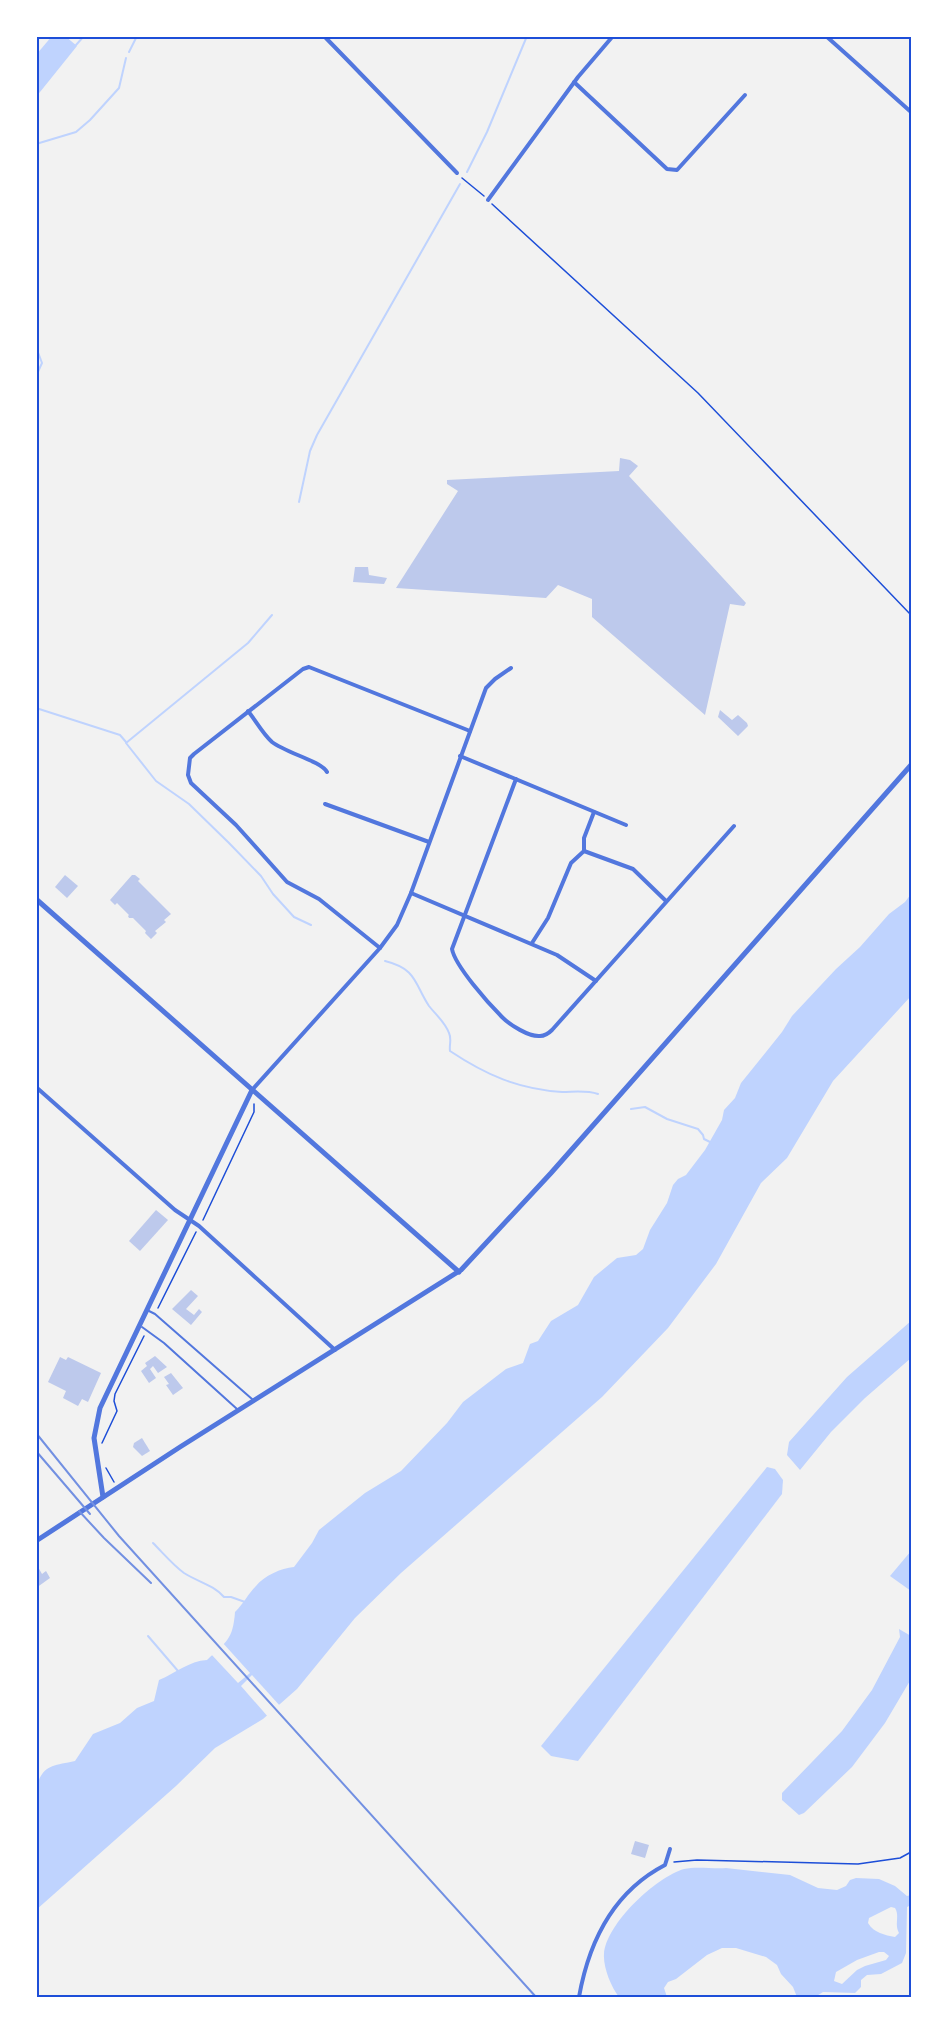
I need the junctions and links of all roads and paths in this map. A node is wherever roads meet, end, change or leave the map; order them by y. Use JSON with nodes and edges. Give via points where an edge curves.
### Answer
{"nodes":[{"id":1,"x":324,"y":36,"type":"edge"},
{"id":2,"x":613,"y":36,"type":"edge"},
{"id":3,"x":826,"y":36,"type":"edge"},
{"id":4,"x":574,"y":82,"type":"junction"},
{"id":5,"x":745,"y":94,"type":"dead end"},
{"id":6,"x":911,"y":112,"type":"edge"},
{"id":7,"x":457,"y":173,"type":"joint"},
{"id":8,"x":488,"y":200,"type":"junction"},
{"id":9,"x":911,"y":615,"type":"edge"},
{"id":10,"x":511,"y":668,"type":"dead end"},
{"id":11,"x":248,"y":711,"type":"junction"},
{"id":12,"x":470,"y":731,"type":"junction"},
{"id":13,"x":460,"y":756,"type":"junction"},
{"id":14,"x":911,"y":765,"type":"edge"},
{"id":15,"x":327,"y":772,"type":"dead end"},
{"id":16,"x":516,"y":779,"type":"junction"},
{"id":17,"x":325,"y":804,"type":"dead end"},
{"id":18,"x":594,"y":812,"type":"junction"},
{"id":19,"x":626,"y":825,"type":"dead end"},
{"id":20,"x":734,"y":826,"type":"dead end"},
{"id":21,"x":429,"y":842,"type":"junction"},
{"id":22,"x":584,"y":851,"type":"junction"},
{"id":23,"x":411,"y":893,"type":"junction"},
{"id":24,"x":36,"y":899,"type":"edge"},
{"id":25,"x":666,"y":902,"type":"junction"},
{"id":26,"x":465,"y":914,"type":"junction"},
{"id":27,"x":532,"y":943,"type":"junction"},
{"id":28,"x":381,"y":948,"type":"junction"},
{"id":29,"x":596,"y":981,"type":"junction"},
{"id":30,"x":36,"y":1087,"type":"edge"},
{"id":31,"x":255,"y":1092,"type":"junction"},
{"id":32,"x":254,"y":1109,"type":"dead end"},
{"id":33,"x":190,"y":1220,"type":"junction"},
{"id":34,"x":199,"y":1226,"type":"junction"},
{"id":35,"x":459,"y":1272,"type":"junction"},
{"id":36,"x":162,"y":1304,"type":"dead end"},
{"id":37,"x":147,"y":1310,"type":"junction"},
{"id":38,"x":139,"y":1325,"type":"junction"},
{"id":39,"x":143,"y":1338,"type":"dead end"},
{"id":40,"x":335,"y":1350,"type":"junction"},
{"id":41,"x":253,"y":1401,"type":"junction"},
{"id":42,"x":238,"y":1410,"type":"junction"},
{"id":43,"x":103,"y":1440,"type":"dead end"},
{"id":44,"x":103,"y":1497,"type":"junction"},
{"id":45,"x":36,"y":1541,"type":"edge"},
{"id":46,"x":670,"y":1849,"type":"dead end"},
{"id":47,"x":911,"y":1852,"type":"edge"},
{"id":48,"x":665,"y":1865,"type":"junction"},
{"id":49,"x":579,"y":1997,"type":"edge"}],
"edges":[{"from":1,"to":7,"type":"street"},
{"from":2,"to":4,"type":"street"},
{"from":3,"to":6,"type":"street"},
{"from":4,"to":5,"type":"street","via":[[672,171]]},
{"from":4,"to":8,"type":"street"},
{"from":7,"to":8,"type":"path"},
{"from":8,"to":9,"type":"path","via":[[698,393]]},
{"from":10,"to":12,"type":"street","via":[[486,688]]},
{"from":11,"to":12,"type":"street","via":[[309,667]]},
{"from":11,"to":15,"type":"street","via":[[274,743],[322,765]]},
{"from":11,"to":28,"type":"street","via":[[192,756],[190,781],[287,882],[319,898]]},
{"from":12,"to":13,"type":"street"},
{"from":13,"to":16,"type":"street"},
{"from":13,"to":21,"type":"street"},
{"from":14,"to":35,"type":"street","via":[[537,1190]]},
{"from":16,"to":18,"type":"street"},
{"from":16,"to":26,"type":"street"},
{"from":17,"to":21,"type":"street"},
{"from":18,"to":19,"type":"street"},
{"from":18,"to":22,"type":"street","via":[[584,838]]},
{"from":20,"to":25,"type":"street"},
{"from":21,"to":23,"type":"street"},
{"from":22,"to":25,"type":"street","via":[[633,869]]},
{"from":22,"to":27,"type":"street","via":[[571,863],[548,918]]},
{"from":23,"to":26,"type":"street"},
{"from":23,"to":28,"type":"street","via":[[397,925]]},
{"from":24,"to":31,"type":"street"},
{"from":25,"to":29,"type":"street"},
{"from":26,"to":27,"type":"street"},
{"from":26,"to":29,"type":"street","via":[[453,943],[453,956],[503,1018],[521,1029],[541,1036],[552,1030]]},
{"from":27,"to":29,"type":"street"},
{"from":28,"to":31,"type":"street"},
{"from":30,"to":33,"type":"street"},
{"from":31,"to":33,"type":"street"},
{"from":31,"to":35,"type":"street"},
{"from":32,"to":34,"type":"path"},
{"from":33,"to":34,"type":"street"},
{"from":33,"to":37,"type":"street"},
{"from":34,"to":36,"type":"path"},
{"from":34,"to":40,"type":"street"},
{"from":35,"to":40,"type":"street"},
{"from":37,"to":38,"type":"street"},
{"from":37,"to":41,"type":"lane"},
{"from":38,"to":42,"type":"lane"},
{"from":38,"to":44,"type":"street","via":[[97,1415],[94,1438]]},
{"from":39,"to":43,"type":"path","via":[[115,1394],[117,1411]]},
{"from":40,"to":41,"type":"street"},
{"from":41,"to":42,"type":"street"},
{"from":42,"to":44,"type":"street"},
{"from":44,"to":45,"type":"street"},
{"from":46,"to":48,"type":"street"},
{"from":47,"to":48,"type":"path","via":[[900,1858],[858,1864],[686,1860]]},
{"from":48,"to":49,"type":"street","via":[[641,1879],[601,1927]]}]}
